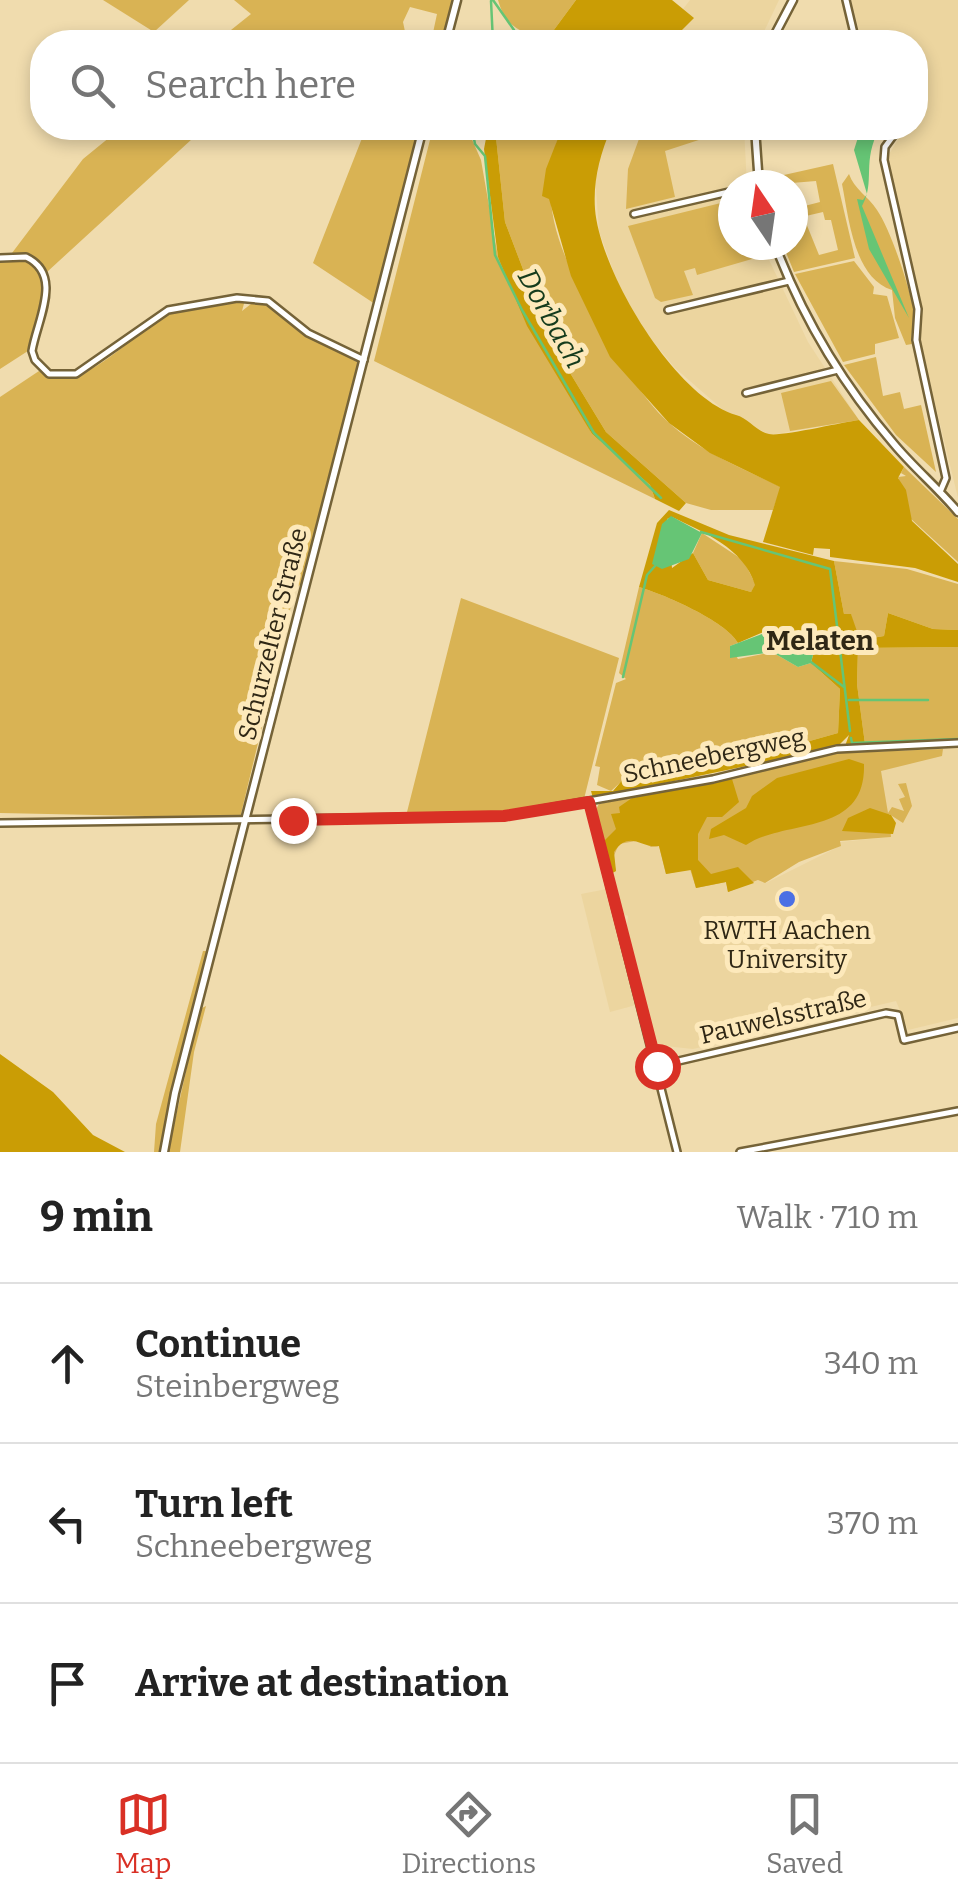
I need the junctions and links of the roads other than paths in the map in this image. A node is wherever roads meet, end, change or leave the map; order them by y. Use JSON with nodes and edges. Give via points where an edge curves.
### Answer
{"nodes":[{"id":1,"x":457,"y":0,"type":"edge"},
{"id":2,"x":794,"y":0,"type":"edge"},
{"id":3,"x":846,"y":0,"type":"edge"},
{"id":4,"x":449,"y":30,"type":"edge"},
{"id":5,"x":778,"y":30,"type":"edge"},
{"id":6,"x":853,"y":30,"type":"edge"},
{"id":7,"x":421,"y":140,"type":"edge"},
{"id":8,"x":756,"y":140,"type":"edge"},
{"id":9,"x":890,"y":140,"type":"edge"},
{"id":10,"x":758,"y":170,"type":"edge"},
{"id":11,"x":718,"y":194,"type":"edge"},
{"id":12,"x":634,"y":214,"type":"dead end"},
{"id":13,"x":0,"y":258,"type":"edge"},
{"id":14,"x":781,"y":260,"type":"edge"},
{"id":15,"x":789,"y":281,"type":"junction"},
{"id":16,"x":668,"y":310,"type":"dead end"},
{"id":17,"x":364,"y":360,"type":"junction"},
{"id":18,"x":838,"y":370,"type":"junction"},
{"id":19,"x":746,"y":393,"type":"dead end"},
{"id":20,"x":940,"y":492,"type":"junction"},
{"id":21,"x":958,"y":509,"type":"edge"},
{"id":22,"x":958,"y":743,"type":"edge"},
{"id":23,"x":589,"y":802,"type":"junction"},
{"id":24,"x":245,"y":823,"type":"junction"},
{"id":25,"x":0,"y":824,"type":"edge"},
{"id":26,"x":958,"y":1028,"type":"edge"},
{"id":27,"x":657,"y":1066,"type":"junction"},
{"id":28,"x":958,"y":1111,"type":"edge"},
{"id":29,"x":164,"y":1152,"type":"edge"},
{"id":30,"x":677,"y":1152,"type":"edge"},
{"id":31,"x":740,"y":1152,"type":"edge"}],
"edges":[{"from":1,"to":4,"type":"street"},
{"from":2,"to":5,"type":"street"},
{"from":3,"to":6,"type":"street"},
{"from":7,"to":17,"type":"street","name":"Schurzelter Straße"},
{"from":8,"to":10,"type":"street"},
{"from":9,"to":20,"type":"street","via":[[884,160],[918,309],[916,340],[946,478]]},
{"from":11,"to":12,"type":"street"},
{"from":13,"to":17,"type":"street","via":[[26,256],[44,273],[32,351],[49,374],[76,374],[182,304],[250,297],[268,301],[308,332]]},
{"from":14,"to":15,"type":"street"},
{"from":15,"to":16,"type":"street"},
{"from":15,"to":18,"type":"street"},
{"from":17,"to":24,"type":"street","name":"Schurzelter Straße"},
{"from":18,"to":19,"type":"street"},
{"from":18,"to":20,"type":"street"},
{"from":20,"to":21,"type":"street"},
{"from":22,"to":23,"type":"street","name":"Schneebergweg","via":[[836,749]]},
{"from":23,"to":24,"type":"street","name":"Schneebergweg","via":[[504,816]]},
{"from":23,"to":27,"type":"street"},
{"from":24,"to":25,"type":"street","name":"Schneebergweg"},
{"from":24,"to":29,"type":"street","name":"Schurzelter Straße"},
{"from":26,"to":27,"type":"street","name":"Pauwelsstraße","via":[[904,1040],[898,1015],[886,1012]]},
{"from":27,"to":30,"type":"street"},
{"from":28,"to":31,"type":"street"}]}
